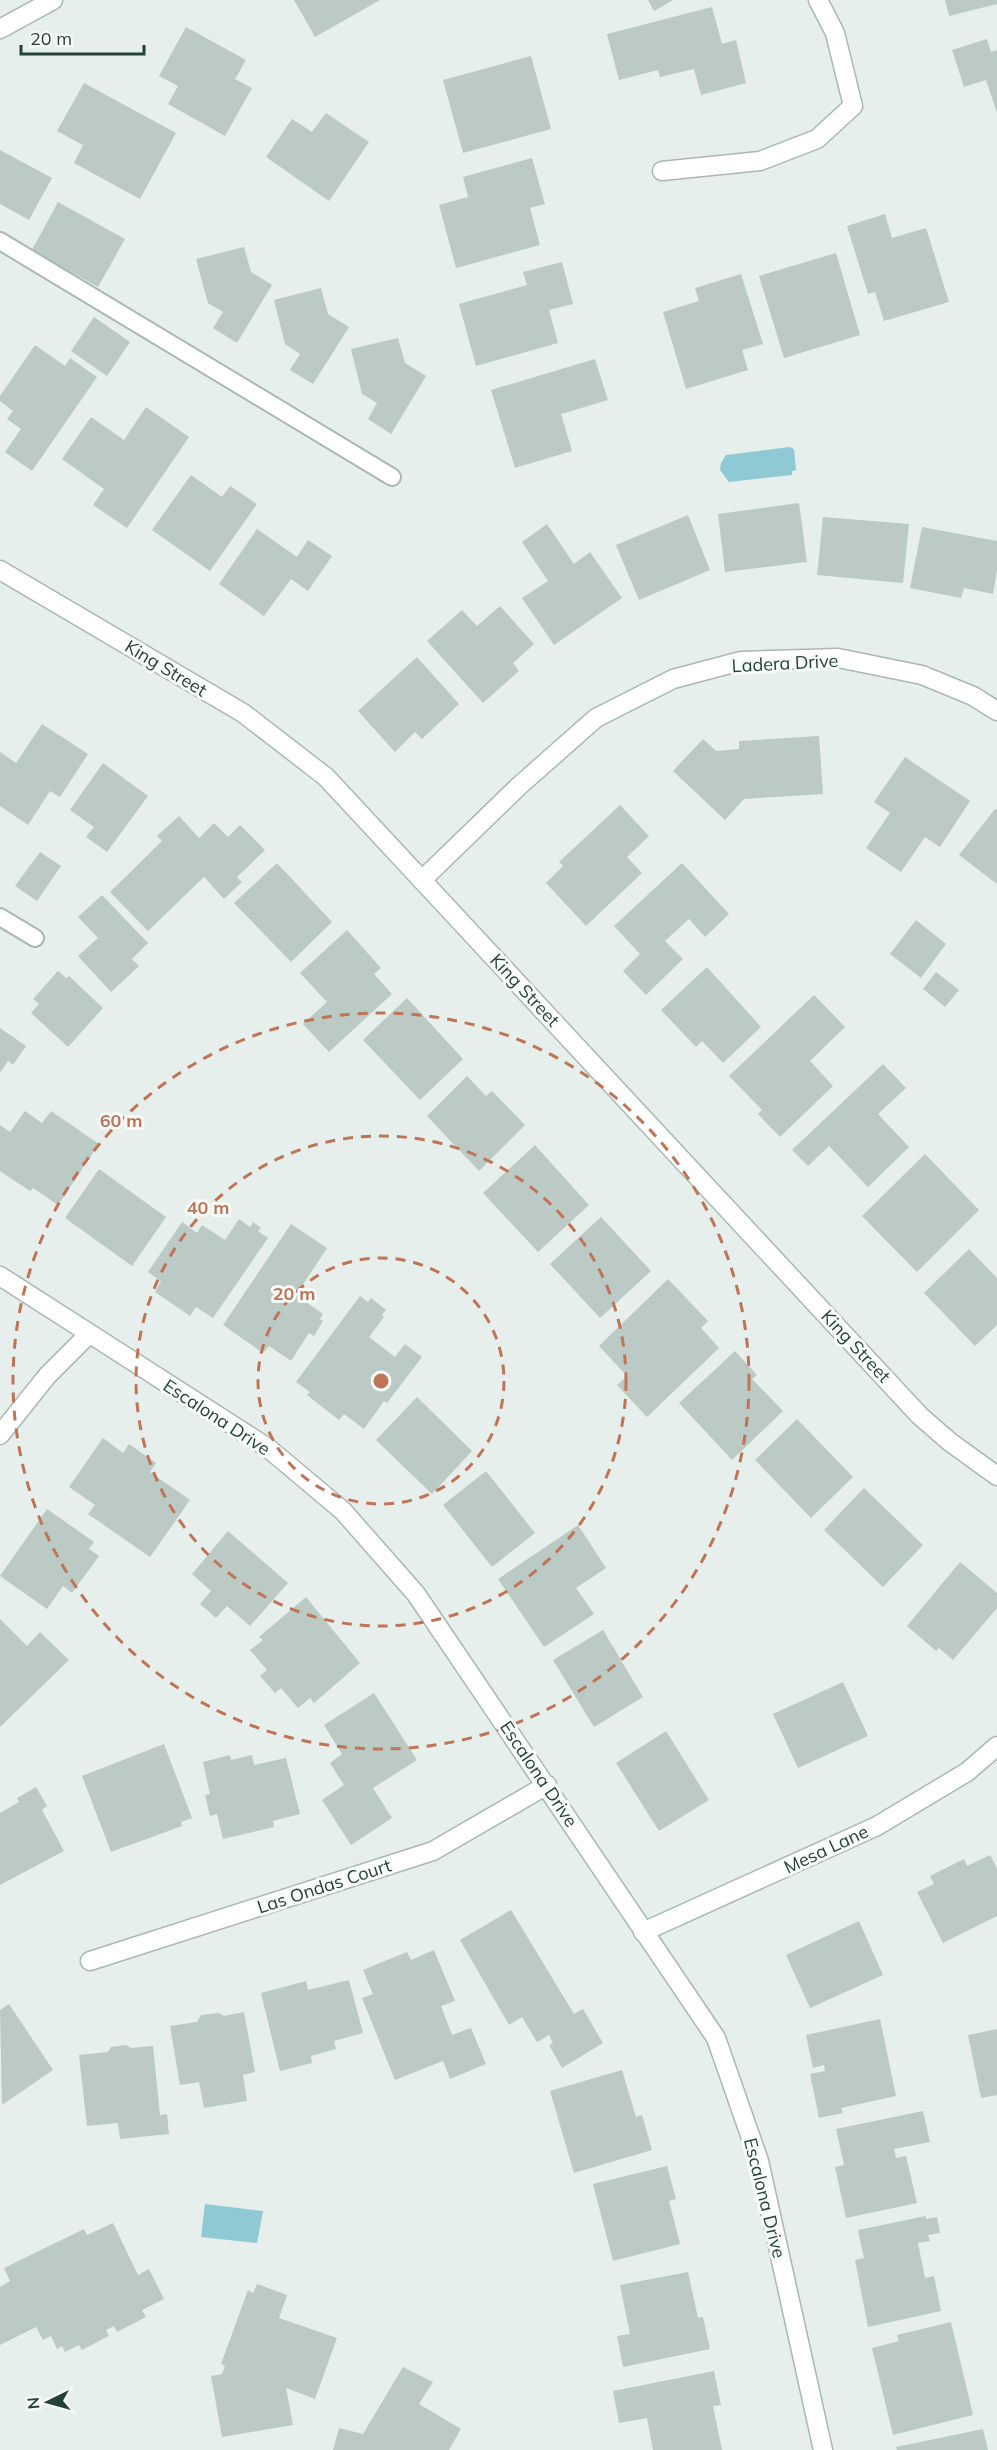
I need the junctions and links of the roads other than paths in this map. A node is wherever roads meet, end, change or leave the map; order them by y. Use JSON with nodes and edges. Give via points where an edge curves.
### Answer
{"nodes":[{"id":1,"x":53,"y":0,"type":"edge"},
{"id":2,"x":818,"y":0,"type":"edge"},
{"id":3,"x":0,"y":29,"type":"edge"},
{"id":4,"x":662,"y":171,"type":"dead end"},
{"id":5,"x":0,"y":241,"type":"edge"},
{"id":6,"x":393,"y":477,"type":"dead end"},
{"id":7,"x":0,"y":570,"type":"edge"},
{"id":8,"x":997,"y":711,"type":"edge"},
{"id":9,"x":422,"y":880,"type":"junction"},
{"id":10,"x":0,"y":916,"type":"edge"},
{"id":11,"x":35,"y":938,"type":"dead end"},
{"id":12,"x":0,"y":1276,"type":"edge"},
{"id":13,"x":88,"y":1335,"type":"junction"},
{"id":14,"x":0,"y":1435,"type":"edge"},
{"id":15,"x":997,"y":1476,"type":"edge"},
{"id":16,"x":997,"y":1746,"type":"edge"},
{"id":17,"x":547,"y":1785,"type":"junction"},
{"id":18,"x":644,"y":1932,"type":"junction"},
{"id":19,"x":90,"y":1961,"type":"dead end"},
{"id":20,"x":823,"y":2450,"type":"edge"}],
"edges":[{"from":1,"to":3,"type":"street"},
{"from":2,"to":4,"type":"street","via":[[836,33],[853,106],[818,139],[760,161]]},
{"from":5,"to":6,"type":"lane"},
{"from":7,"to":9,"type":"street","name":"King Street","via":[[243,713],[326,777]]},
{"from":8,"to":9,"type":"street","name":"Ladera Drive","via":[[973,696],[922,675],[838,658],[741,661],[673,680],[596,718]]},
{"from":9,"to":15,"type":"street","name":"King Street","via":[[920,1416]]},
{"from":10,"to":11,"type":"lane"},
{"from":12,"to":13,"type":"street","name":"Escalona Drive"},
{"from":13,"to":14,"type":"street","via":[[47,1377]]},
{"from":13,"to":17,"type":"street","name":"Escalona Drive","via":[[268,1448],[343,1511],[416,1594]]},
{"from":16,"to":18,"type":"street","name":"Mesa Lane","via":[[967,1772],[877,1826]]},
{"from":17,"to":18,"type":"street","name":"Escalona Drive"},
{"from":17,"to":19,"type":"street","name":"Las Ondas Court","via":[[433,1851]]},
{"from":18,"to":20,"type":"street","name":"Escalona Drive","via":[[716,2038],[755,2149]]}]}
